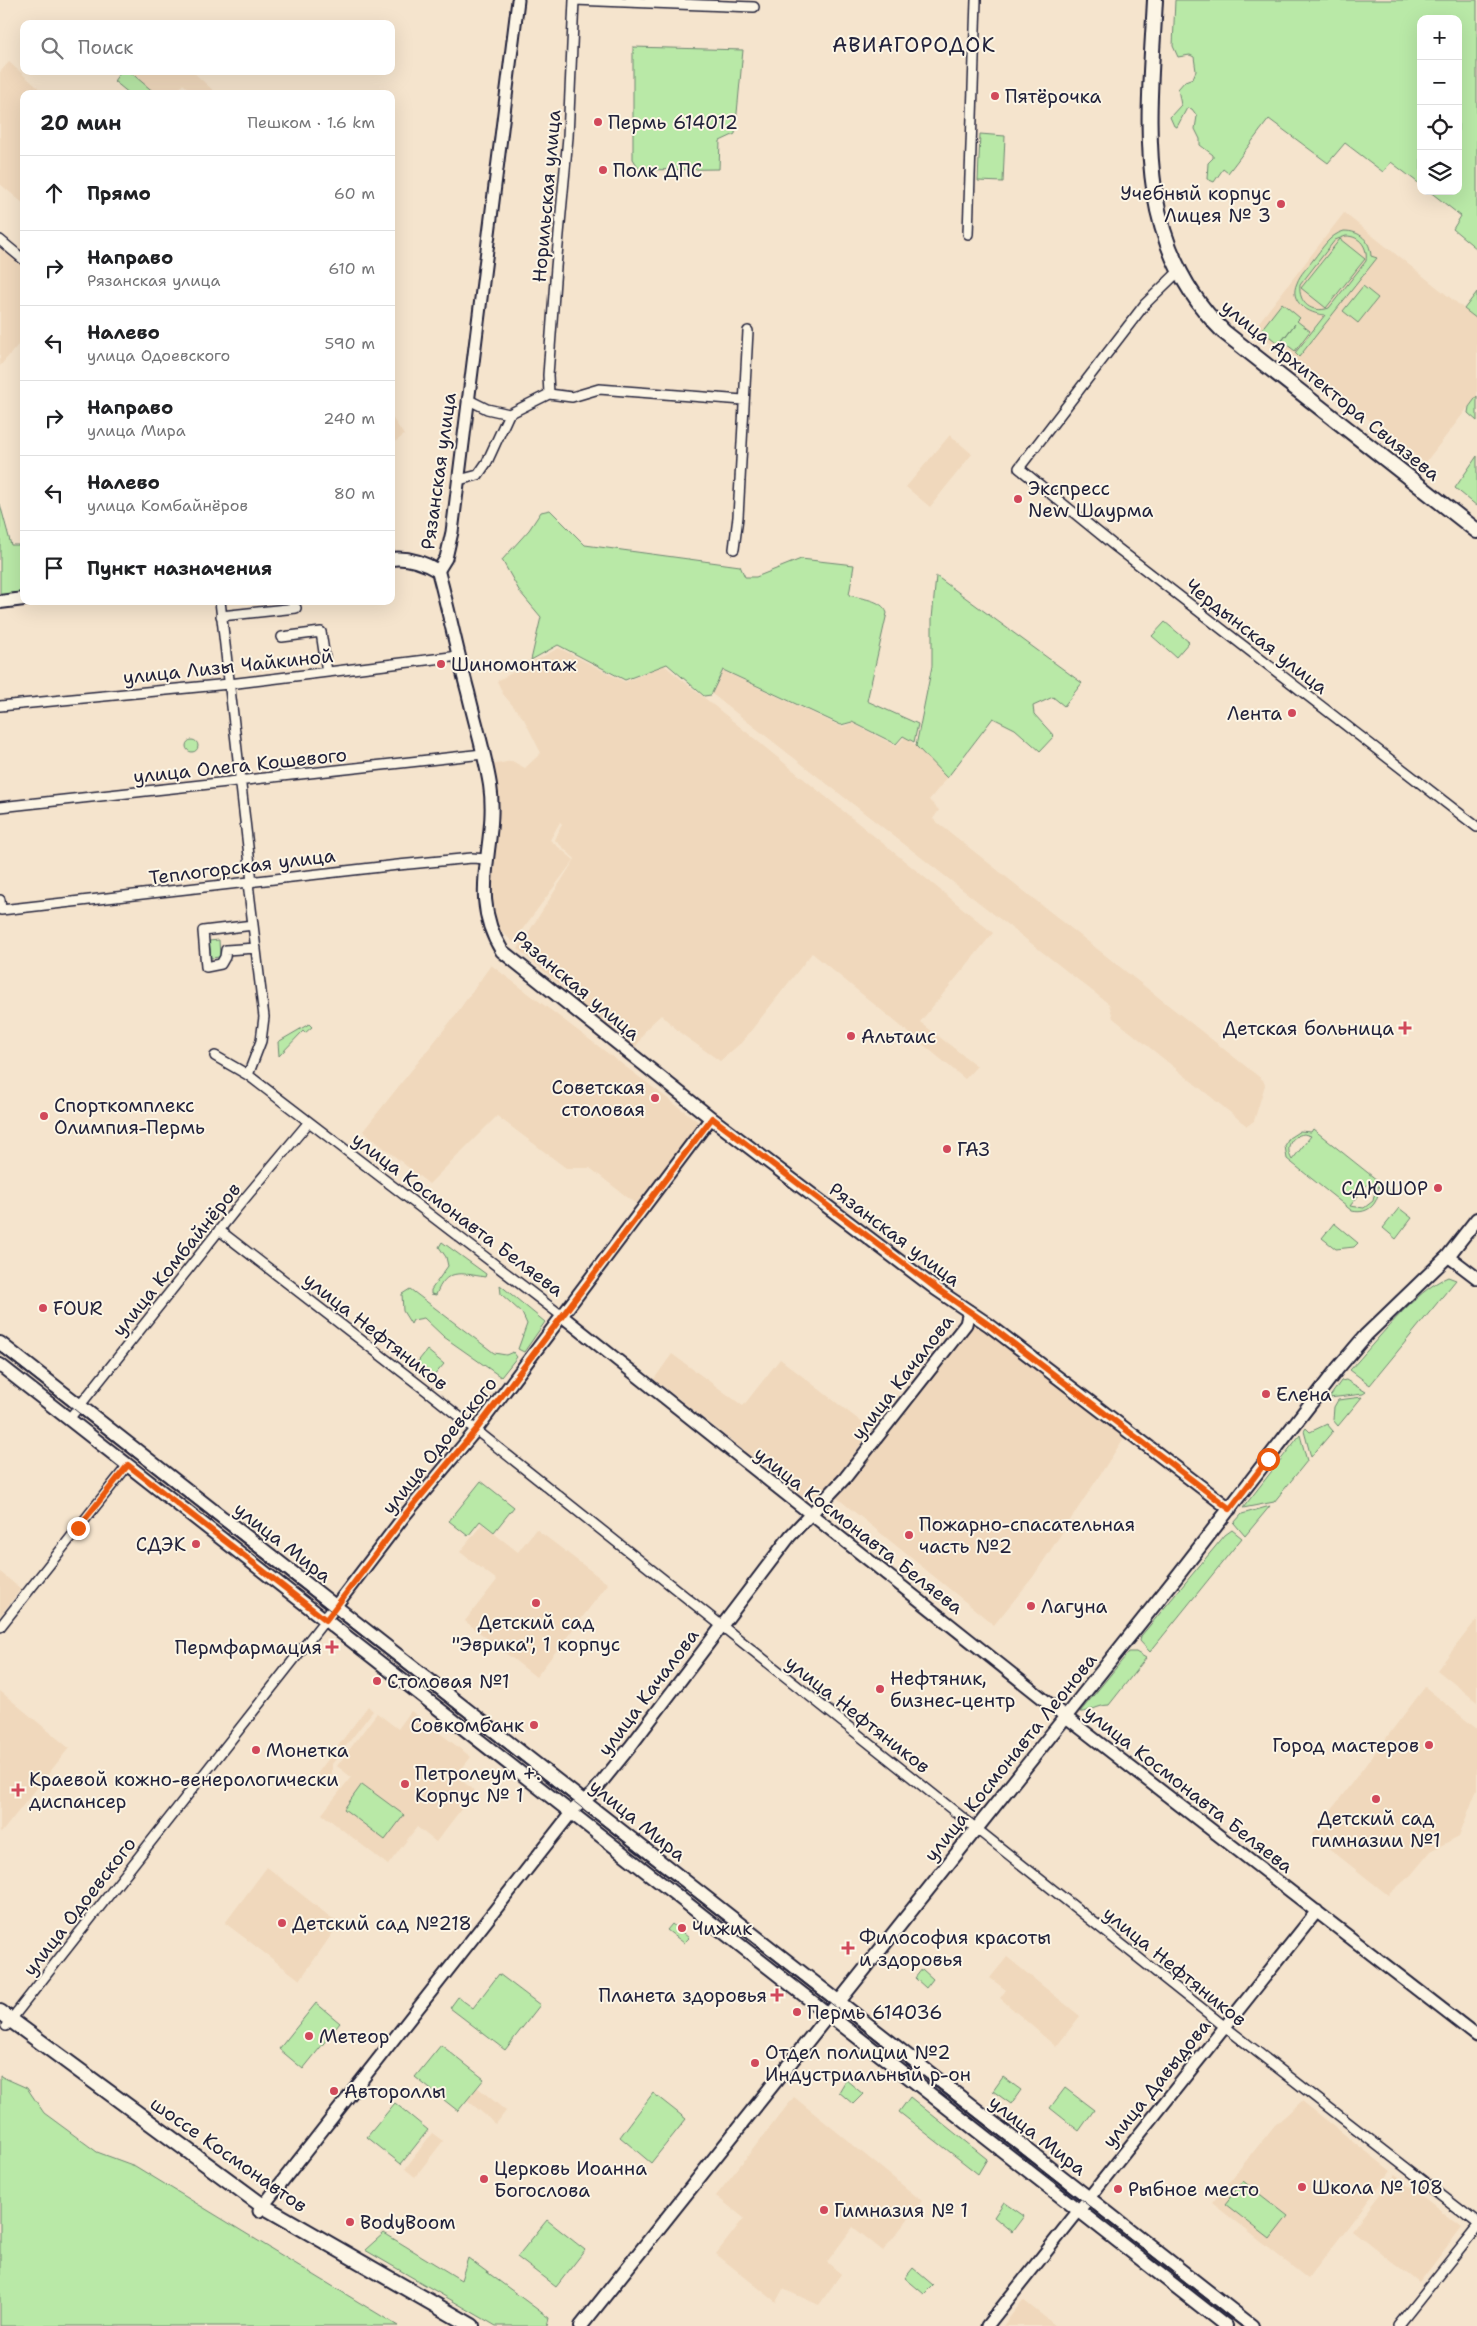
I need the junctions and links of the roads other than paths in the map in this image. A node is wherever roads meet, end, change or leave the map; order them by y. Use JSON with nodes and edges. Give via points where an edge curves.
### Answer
{"nodes":[{"id":1,"x":518,"y":0,"type":"edge"},
{"id":2,"x":574,"y":0,"type":"edge"},
{"id":3,"x":976,"y":0,"type":"edge"},
{"id":4,"x":1155,"y":0,"type":"edge"},
{"id":5,"x":754,"y":7,"type":"dead end"},
{"id":6,"x":968,"y":234,"type":"dead end"},
{"id":7,"x":0,"y":240,"type":"edge"},
{"id":8,"x":20,"y":257,"type":"edge"},
{"id":9,"x":1179,"y":271,"type":"junction"},
{"id":10,"x":748,"y":331,"type":"dead end"},
{"id":11,"x":549,"y":394,"type":"junction"},
{"id":12,"x":467,"y":399,"type":"junction"},
{"id":13,"x":743,"y":400,"type":"junction"},
{"id":14,"x":509,"y":414,"type":"junction"},
{"id":15,"x":458,"y":480,"type":"junction"},
{"id":16,"x":1477,"y":531,"type":"edge"},
{"id":17,"x":734,"y":549,"type":"dead end"},
{"id":18,"x":395,"y":559,"type":"edge"},
{"id":19,"x":438,"y":571,"type":"junction"},
{"id":20,"x":20,"y":600,"type":"edge"},
{"id":21,"x":0,"y":602,"type":"edge"},
{"id":22,"x":220,"y":605,"type":"edge"},
{"id":23,"x":296,"y":608,"type":"dead end"},
{"id":24,"x":221,"y":616,"type":"junction"},
{"id":25,"x":282,"y":638,"type":"dead end"},
{"id":26,"x":458,"y":656,"type":"junction"},
{"id":27,"x":327,"y":672,"type":"junction"},
{"id":28,"x":229,"y":684,"type":"junction"},
{"id":29,"x":0,"y":706,"type":"edge"},
{"id":30,"x":483,"y":754,"type":"junction"},
{"id":31,"x":240,"y":782,"type":"junction"},
{"id":32,"x":0,"y":807,"type":"edge"},
{"id":33,"x":1477,"y":827,"type":"edge"},
{"id":34,"x":487,"y":859,"type":"junction"},
{"id":35,"x":250,"y":883,"type":"junction"},
{"id":36,"x":0,"y":900,"type":"edge"},
{"id":37,"x":1,"y":910,"type":"edge"},
{"id":38,"x":254,"y":924,"type":"junction"},
{"id":39,"x":256,"y":948,"type":"junction"},
{"id":40,"x":215,"y":1056,"type":"dead end"},
{"id":41,"x":248,"y":1075,"type":"junction"},
{"id":42,"x":712,"y":1118,"type":"junction"},
{"id":43,"x":309,"y":1122,"type":"junction"},
{"id":44,"x":1477,"y":1219,"type":"edge"},
{"id":45,"x":220,"y":1230,"type":"junction"},
{"id":46,"x":1448,"y":1256,"type":"junction"},
{"id":47,"x":1477,"y":1278,"type":"edge"},
{"id":48,"x":968,"y":1311,"type":"junction"},
{"id":49,"x":562,"y":1316,"type":"junction"},
{"id":50,"x":0,"y":1343,"type":"edge"},
{"id":51,"x":0,"y":1364,"type":"edge"},
{"id":52,"x":79,"y":1405,"type":"junction"},
{"id":53,"x":69,"y":1419,"type":"junction"},
{"id":54,"x":476,"y":1430,"type":"junction"},
{"id":55,"x":128,"y":1465,"type":"junction"},
{"id":56,"x":1230,"y":1509,"type":"junction"},
{"id":57,"x":810,"y":1514,"type":"junction"},
{"id":58,"x":336,"y":1607,"type":"junction"},
{"id":59,"x":326,"y":1620,"type":"junction"},
{"id":60,"x":720,"y":1626,"type":"junction"},
{"id":61,"x":0,"y":1627,"type":"edge"},
{"id":62,"x":1066,"y":1716,"type":"junction"},
{"id":63,"x":582,"y":1800,"type":"junction"},
{"id":64,"x":572,"y":1813,"type":"junction"},
{"id":65,"x":977,"y":1828,"type":"junction"},
{"id":66,"x":1316,"y":1911,"type":"junction"},
{"id":67,"x":838,"y":2002,"type":"junction"},
{"id":68,"x":828,"y":2014,"type":"junction"},
{"id":69,"x":4,"y":2020,"type":"edge"},
{"id":70,"x":1224,"y":2026,"type":"junction"},
{"id":71,"x":1477,"y":2036,"type":"edge"},
{"id":72,"x":1088,"y":2197,"type":"junction"},
{"id":73,"x":261,"y":2208,"type":"junction"},
{"id":74,"x":1078,"y":2210,"type":"junction"},
{"id":75,"x":1477,"y":2223,"type":"edge"},
{"id":76,"x":1477,"y":2227,"type":"edge"},
{"id":77,"x":457,"y":2326,"type":"edge"},
{"id":78,"x":472,"y":2326,"type":"edge"},
{"id":79,"x":581,"y":2326,"type":"edge"},
{"id":80,"x":987,"y":2326,"type":"edge"},
{"id":81,"x":1226,"y":2326,"type":"edge"},
{"id":82,"x":1252,"y":2326,"type":"edge"},
{"id":83,"x":1398,"y":2326,"type":"edge"}],
"edges":[{"from":1,"to":12,"type":"street","name":"Рязанская улица"},
{"from":2,"to":5,"type":"street"},
{"from":2,"to":11,"type":"street","name":"Норильская улица","via":[[568,137]]},
{"from":3,"to":6,"type":"street"},
{"from":4,"to":9,"type":"main road","name":"улица Архитектора Свиязева","via":[[1149,166],[1158,210]]},
{"from":7,"to":8,"type":"street"},
{"from":9,"to":16,"type":"main road","name":"улица Архитектора Свиязева","via":[[1195,298],[1224,332]]},
{"from":9,"to":33,"type":"street","name":"Чердынская улица","via":[[1145,304],[1019,468]]},
{"from":10,"to":13,"type":"street"},
{"from":11,"to":13,"type":"street","via":[[572,397],[599,389]]},
{"from":11,"to":14,"type":"street"},
{"from":12,"to":14,"type":"street","via":[[487,410]]},
{"from":12,"to":15,"type":"street","name":"Рязанская улица"},
{"from":13,"to":17,"type":"street"},
{"from":14,"to":15,"type":"street","via":[[488,462],[478,475]]},
{"from":15,"to":19,"type":"street","name":"Рязанская улица","via":[[446,558]]},
{"from":18,"to":19,"type":"main road","via":[[425,563]]},
{"from":19,"to":26,"type":"main road","name":"Рязанская улица"},
{"from":20,"to":21,"type":"main road"},
{"from":22,"to":24,"type":"street"},
{"from":23,"to":24,"type":"street"},
{"from":24,"to":28,"type":"street"},
{"from":25,"to":27,"type":"street","via":[[321,632]]},
{"from":26,"to":27,"type":"street","name":"улица Лизы Чайкиной"},
{"from":26,"to":30,"type":"main road","name":"Рязанская улица"},
{"from":27,"to":28,"type":"street","name":"улица Лизы Чайкиной"},
{"from":28,"to":29,"type":"street","name":"улица Лизы Чайкиной"},
{"from":28,"to":31,"type":"street"},
{"from":30,"to":31,"type":"street","name":"улица Олега Кошевого"},
{"from":30,"to":34,"type":"main road","name":"Рязанская улица","via":[[492,804]]},
{"from":31,"to":32,"type":"street","name":"улица Олега Кошевого"},
{"from":31,"to":35,"type":"street"},
{"from":34,"to":35,"type":"street","name":"Теплогорская улица"},
{"from":34,"to":42,"type":"main road","name":"Рязанская улица","via":[[485,905],[490,929],[502,951]]},
{"from":35,"to":37,"type":"street","name":"Теплогорская улица"},
{"from":35,"to":38,"type":"street"},
{"from":36,"to":37,"type":"street"},
{"from":38,"to":39,"type":"street"},
{"from":38,"to":39,"type":"street","via":[[203,932],[206,967],[221,964],[226,950]]},
{"from":39,"to":41,"type":"street","via":[[264,1017],[261,1041]]},
{"from":40,"to":41,"type":"street","name":"улица Космонавта Беляева"},
{"from":41,"to":43,"type":"street","name":"улица Космонавта Беляева"},
{"from":42,"to":48,"type":"main road","name":"Рязанская улица"},
{"from":42,"to":49,"type":"street","name":"улица Одоевского"},
{"from":43,"to":45,"type":"street","name":"улица Комбайнёров"},
{"from":43,"to":49,"type":"street","name":"улица Космонавта Беляева"},
{"from":44,"to":46,"type":"main road","name":"улица Космонавта Леонова"},
{"from":45,"to":52,"type":"street","name":"улица Комбайнёров"},
{"from":45,"to":54,"type":"street","name":"улица Нефтяников"},
{"from":46,"to":47,"type":"street"},
{"from":46,"to":56,"type":"main road","name":"улица Космонавта Леонова","via":[[1366,1335]]},
{"from":48,"to":56,"type":"main road","name":"Рязанская улица"},
{"from":48,"to":57,"type":"street","name":"улица Качалова","via":[[966,1324],[845,1478]]},
{"from":49,"to":54,"type":"street","name":"улица Одоевского"},
{"from":49,"to":57,"type":"street","name":"улица Космонавта Беляева"},
{"from":50,"to":52,"type":"main road","name":"улица Мира"},
{"from":51,"to":53,"type":"main road","name":"улица Мира"},
{"from":52,"to":53,"type":"street","name":"улица Комбайнёров"},
{"from":52,"to":58,"type":"main road","name":"улица Мира"},
{"from":53,"to":55,"type":"main road","name":"улица Мира"},
{"from":54,"to":58,"type":"street","name":"улица Одоевского","via":[[405,1515]]},
{"from":54,"to":60,"type":"street","name":"улица Нефтяников"},
{"from":55,"to":59,"type":"main road","name":"улица Мира"},
{"from":55,"to":61,"type":"street"},
{"from":56,"to":62,"type":"main road","name":"улица Космонавта Леонова"},
{"from":57,"to":60,"type":"street","name":"улица Качалова"},
{"from":57,"to":62,"type":"street","name":"улица Космонавта Беляева"},
{"from":58,"to":59,"type":"street","name":"улица Одоевского"},
{"from":58,"to":63,"type":"main road","name":"улица Мира"},
{"from":59,"to":64,"type":"main road","name":"улица Мира"},
{"from":59,"to":69,"type":"street","name":"улица Одоевского"},
{"from":60,"to":63,"type":"street","name":"улица Качалова","via":[[630,1747],[592,1794]]},
{"from":60,"to":65,"type":"street","name":"улица Нефтяников"},
{"from":62,"to":65,"type":"main road","name":"улица Космонавта Леонова"},
{"from":62,"to":66,"type":"street","name":"улица Космонавта Беляева"},
{"from":63,"to":64,"type":"street","name":"улица Качалова"},
{"from":63,"to":67,"type":"main road","name":"улица Мира"},
{"from":64,"to":68,"type":"main road","name":"улица Мира"},
{"from":64,"to":73,"type":"street","name":"улица Качалова"},
{"from":65,"to":67,"type":"main road","name":"улица Космонавта Леонова"},
{"from":65,"to":70,"type":"street","name":"улица Нефтяников"},
{"from":66,"to":70,"type":"street","name":"улица Давыдова"},
{"from":66,"to":71,"type":"street","name":"улица Космонавта Беляева"},
{"from":67,"to":68,"type":"main road","name":"улица Космонавта Леонова"},
{"from":67,"to":72,"type":"main road","name":"улица Мира"},
{"from":68,"to":74,"type":"main road","name":"улица Мира"},
{"from":68,"to":79,"type":"main road","name":"улица Космонавта Леонова"},
{"from":69,"to":73,"type":"main road","name":"шоссе Космонавтов"},
{"from":70,"to":72,"type":"street","name":"улица Давыдова"},
{"from":70,"to":75,"type":"street","name":"улица Нефтяников"},
{"from":72,"to":74,"type":"street","name":"улица Давыдова"},
{"from":72,"to":82,"type":"main road","name":"улица Мира"},
{"from":73,"to":77,"type":"main road","name":"шоссе Космонавтов","via":[[306,2240]]},
{"from":73,"to":78,"type":"main road","name":"шоссе Космонавтов"},
{"from":74,"to":80,"type":"street","name":"улица Давыдова"},
{"from":74,"to":81,"type":"main road","name":"улица Мира"},
{"from":76,"to":83,"type":"street"}]}
